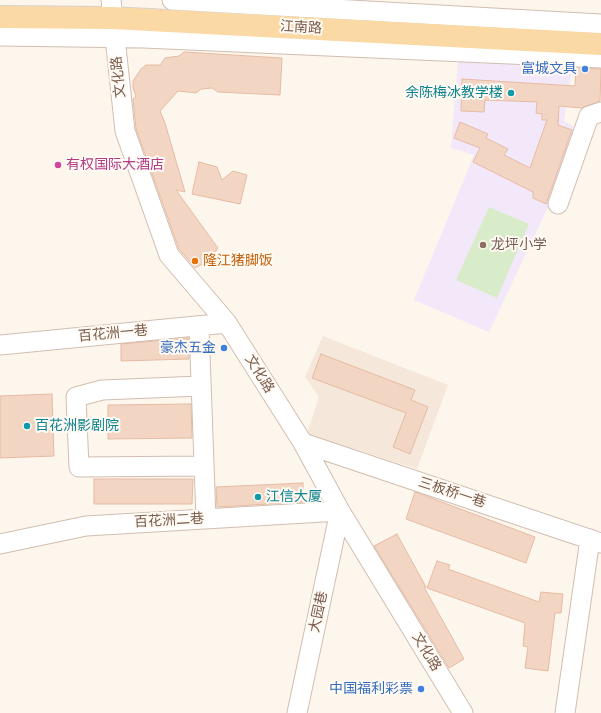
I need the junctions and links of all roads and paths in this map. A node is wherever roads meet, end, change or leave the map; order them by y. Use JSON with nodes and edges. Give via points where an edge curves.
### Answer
{"nodes":[{"id":1,"x":172,"y":0,"type":"edge"},
{"id":2,"x":0,"y":18,"type":"edge"},
{"id":3,"x":113,"y":19,"type":"edge"},
{"id":4,"x":601,"y":24,"type":"edge"},
{"id":5,"x":0,"y":36,"type":"edge"},
{"id":6,"x":601,"y":44,"type":"edge"},
{"id":7,"x":601,"y":58,"type":"edge"},
{"id":8,"x":601,"y":112,"type":"edge"},
{"id":9,"x":558,"y":204,"type":"dead end"},
{"id":10,"x":227,"y":323,"type":"junction"},
{"id":11,"x":199,"y":326,"type":"junction"},
{"id":12,"x":0,"y":345,"type":"edge"},
{"id":13,"x":201,"y":386,"type":"junction"},
{"id":14,"x":303,"y":443,"type":"junction"},
{"id":15,"x":204,"y":466,"type":"junction"},
{"id":16,"x":340,"y":511,"type":"junction"},
{"id":17,"x":206,"y":519,"type":"junction"},
{"id":18,"x":596,"y":541,"type":"edge"},
{"id":19,"x":0,"y":544,"type":"edge"},
{"id":20,"x":297,"y":713,"type":"edge"},
{"id":21,"x":463,"y":713,"type":"edge"},
{"id":22,"x":565,"y":713,"type":"edge"}],
"edges":[{"from":1,"to":4,"type":"street"},
{"from":2,"to":3,"type":"main road","name":"江南路"},
{"from":3,"to":5,"type":"street"},
{"from":3,"to":6,"type":"main road","name":"江南路"},
{"from":3,"to":7,"type":"street","via":[[144,38]]},
{"from":3,"to":10,"type":"street","name":"文化路","via":[[125,131],[169,255]]},
{"from":8,"to":9,"type":"street","via":[[589,116]]},
{"from":10,"to":11,"type":"street","name":"百花洲一巷"},
{"from":10,"to":14,"type":"street","name":"文化路"},
{"from":11,"to":12,"type":"street","name":"百花洲一巷"},
{"from":11,"to":13,"type":"street"},
{"from":13,"to":15,"type":"street"},
{"from":13,"to":15,"type":"street","via":[[102,390],[76,397],[79,467]]},
{"from":14,"to":16,"type":"street","name":"文化路"},
{"from":14,"to":18,"type":"street","name":"三板桥一巷"},
{"from":15,"to":17,"type":"street"},
{"from":16,"to":17,"type":"street","name":"百花洲二巷"},
{"from":16,"to":20,"type":"street","name":"大园巷"},
{"from":16,"to":21,"type":"street","name":"文化路"},
{"from":17,"to":19,"type":"street","name":"百花洲二巷","via":[[86,526]]},
{"from":18,"to":22,"type":"street"}]}
